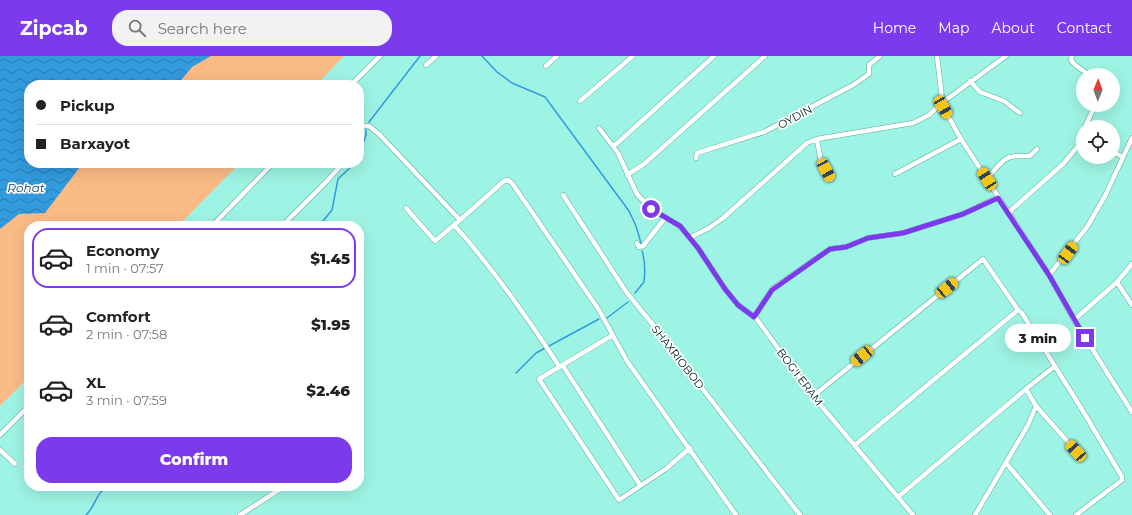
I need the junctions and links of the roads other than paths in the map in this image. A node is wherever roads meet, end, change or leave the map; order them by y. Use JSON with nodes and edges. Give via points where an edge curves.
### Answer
{"nodes":[{"id":1,"x":380,"y":56,"type":"edge"},
{"id":2,"x":436,"y":56,"type":"edge"},
{"id":3,"x":557,"y":56,"type":"edge"},
{"id":4,"x":633,"y":56,"type":"edge"},
{"id":5,"x":714,"y":56,"type":"edge"},
{"id":6,"x":765,"y":56,"type":"edge"},
{"id":7,"x":880,"y":56,"type":"edge"},
{"id":8,"x":937,"y":56,"type":"edge"},
{"id":9,"x":1006,"y":56,"type":"edge"},
{"id":10,"x":1072,"y":56,"type":"edge"},
{"id":11,"x":426,"y":65,"type":"dead end"},
{"id":12,"x":546,"y":66,"type":"dead end"},
{"id":13,"x":1080,"y":68,"type":"edge"},
{"id":14,"x":355,"y":80,"type":"edge"},
{"id":15,"x":970,"y":81,"type":"junction"},
{"id":16,"x":580,"y":101,"type":"dead end"},
{"id":17,"x":943,"y":102,"type":"junction"},
{"id":18,"x":1020,"y":113,"type":"dead end"},
{"id":19,"x":364,"y":126,"type":"edge"},
{"id":20,"x":599,"y":128,"type":"dead end"},
{"id":21,"x":1132,"y":138,"type":"edge"},
{"id":22,"x":817,"y":139,"type":"junction"},
{"id":23,"x":961,"y":139,"type":"junction"},
{"id":24,"x":614,"y":146,"type":"junction"},
{"id":25,"x":1076,"y":148,"type":"edge"},
{"id":26,"x":1038,"y":149,"type":"dead end"},
{"id":27,"x":1120,"y":156,"type":"edge"},
{"id":28,"x":1123,"y":157,"type":"junction"},
{"id":29,"x":696,"y":158,"type":"dead end"},
{"id":30,"x":269,"y":168,"type":"edge"},
{"id":31,"x":339,"y":168,"type":"edge"},
{"id":32,"x":895,"y":174,"type":"dead end"},
{"id":33,"x":627,"y":175,"type":"junction"},
{"id":34,"x":987,"y":179,"type":"junction"},
{"id":35,"x":831,"y":180,"type":"dead end"},
{"id":36,"x":563,"y":195,"type":"dead end"},
{"id":37,"x":998,"y":198,"type":"junction"},
{"id":38,"x":406,"y":208,"type":"dead end"},
{"id":39,"x":1008,"y":213,"type":"junction"},
{"id":40,"x":665,"y":218,"type":"junction"},
{"id":41,"x":460,"y":220,"type":"junction"},
{"id":42,"x":217,"y":221,"type":"edge"},
{"id":43,"x":287,"y":221,"type":"edge"},
{"id":44,"x":454,"y":225,"type":"junction"},
{"id":45,"x":689,"y":238,"type":"junction"},
{"id":46,"x":637,"y":243,"type":"dead end"},
{"id":47,"x":1132,"y":264,"type":"edge"},
{"id":48,"x":1049,"y":275,"type":"junction"},
{"id":49,"x":1117,"y":282,"type":"junction"},
{"id":50,"x":1132,"y":305,"type":"edge"},
{"id":51,"x":1018,"y":310,"type":"junction"},
{"id":52,"x":754,"y":317,"type":"junction"},
{"id":53,"x":1074,"y":320,"type":"junction"},
{"id":54,"x":613,"y":335,"type":"junction"},
{"id":55,"x":561,"y":366,"type":"junction"},
{"id":56,"x":1055,"y":366,"type":"junction"},
{"id":57,"x":1026,"y":389,"type":"junction"},
{"id":58,"x":813,"y":396,"type":"junction"},
{"id":59,"x":1036,"y":406,"type":"junction"},
{"id":60,"x":24,"y":411,"type":"edge"},
{"id":61,"x":1132,"y":412,"type":"edge"},
{"id":62,"x":0,"y":435,"type":"edge"},
{"id":63,"x":855,"y":445,"type":"junction"},
{"id":64,"x":690,"y":448,"type":"junction"},
{"id":65,"x":0,"y":450,"type":"edge"},
{"id":66,"x":1076,"y":451,"type":"dead end"},
{"id":67,"x":1006,"y":462,"type":"junction"},
{"id":68,"x":15,"y":464,"type":"dead end"},
{"id":69,"x":640,"y":485,"type":"junction"},
{"id":70,"x":277,"y":491,"type":"edge"},
{"id":71,"x":898,"y":497,"type":"junction"},
{"id":72,"x":240,"y":515,"type":"edge"},
{"id":73,"x":736,"y":515,"type":"edge"},
{"id":74,"x":800,"y":515,"type":"edge"},
{"id":75,"x":913,"y":515,"type":"edge"},
{"id":76,"x":975,"y":515,"type":"edge"},
{"id":77,"x":1050,"y":515,"type":"edge"},
{"id":78,"x":1076,"y":515,"type":"edge"}],
"edges":[{"from":1,"to":14,"type":"street"},
{"from":2,"to":11,"type":"street"},
{"from":3,"to":12,"type":"street"},
{"from":4,"to":16,"type":"street"},
{"from":5,"to":24,"type":"street"},
{"from":6,"to":33,"type":"street","via":[[644,164]]},
{"from":7,"to":29,"type":"street","name":"OYDIN","via":[[869,65],[869,74],[853,85],[764,132],[697,153]]},
{"from":8,"to":17,"type":"street"},
{"from":9,"to":15,"type":"street"},
{"from":10,"to":13,"type":"street","via":[[1071,60]]},
{"from":15,"to":17,"type":"street"},
{"from":15,"to":18,"type":"street","via":[[980,92],[1004,101]]},
{"from":17,"to":22,"type":"street","via":[[929,115],[913,123]]},
{"from":17,"to":23,"type":"street","via":[[943,107]]},
{"from":19,"to":41,"type":"street","via":[[369,126],[379,134]]},
{"from":20,"to":24,"type":"street","name":"BOG'I ERAM"},
{"from":21,"to":28,"type":"street"},
{"from":22,"to":35,"type":"street","via":[[821,162]]},
{"from":22,"to":45,"type":"street","via":[[807,143],[710,228]]},
{"from":23,"to":32,"type":"street"},
{"from":23,"to":34,"type":"street"},
{"from":24,"to":33,"type":"street","name":"BOG'I ERAM"},
{"from":25,"to":39,"type":"street","via":[[1063,164]]},
{"from":26,"to":34,"type":"street","via":[[1030,156],[1012,155],[1003,159]]},
{"from":27,"to":28,"type":"street"},
{"from":28,"to":48,"type":"street","via":[[1087,227]]},
{"from":30,"to":42,"type":"street"},
{"from":31,"to":43,"type":"street"},
{"from":33,"to":40,"type":"street","name":"BOG'I ERAM","via":[[637,194],[651,209]]},
{"from":34,"to":37,"type":"street"},
{"from":36,"to":74,"type":"street","name":"SHAXRIOBOD","via":[[627,293]]},
{"from":37,"to":39,"type":"street"},
{"from":37,"to":52,"type":"street","via":[[963,214],[903,233],[868,238],[846,247],[830,249],[772,290]]},
{"from":38,"to":44,"type":"street","via":[[435,241]]},
{"from":39,"to":48,"type":"street"},
{"from":40,"to":45,"type":"street","name":"BOG'I ERAM","via":[[680,226]]},
{"from":40,"to":46,"type":"street","via":[[643,246],[639,247]]},
{"from":41,"to":44,"type":"street"},
{"from":41,"to":54,"type":"street","via":[[504,181],[511,182],[599,310]]},
{"from":44,"to":55,"type":"street"},
{"from":45,"to":52,"type":"street","name":"BOG'I ERAM","via":[[738,305]]},
{"from":47,"to":49,"type":"street"},
{"from":48,"to":53,"type":"street"},
{"from":49,"to":50,"type":"street"},
{"from":49,"to":53,"type":"street"},
{"from":51,"to":56,"type":"street"},
{"from":51,"to":58,"type":"street","via":[[983,259]]},
{"from":51,"to":63,"type":"street"},
{"from":52,"to":58,"type":"street","name":"BOG'I ERAM"},
{"from":53,"to":61,"type":"street"},
{"from":54,"to":55,"type":"street"},
{"from":54,"to":64,"type":"street","via":[[627,361]]},
{"from":55,"to":69,"type":"street"},
{"from":55,"to":69,"type":"street","via":[[539,379],[619,500]]},
{"from":56,"to":57,"type":"street"},
{"from":56,"to":78,"type":"street","via":[[1122,477],[1122,480]]},
{"from":57,"to":59,"type":"street"},
{"from":57,"to":71,"type":"street"},
{"from":58,"to":63,"type":"street","name":"BOG'I ERAM"},
{"from":59,"to":66,"type":"street"},
{"from":59,"to":67,"type":"street"},
{"from":60,"to":62,"type":"street"},
{"from":63,"to":71,"type":"street","name":"BOG'I ERAM"},
{"from":64,"to":69,"type":"street"},
{"from":64,"to":73,"type":"street"},
{"from":65,"to":68,"type":"street"},
{"from":67,"to":76,"type":"street"},
{"from":67,"to":77,"type":"street"},
{"from":70,"to":72,"type":"street"},
{"from":71,"to":75,"type":"street","name":"BOG'I ERAM"}]}
